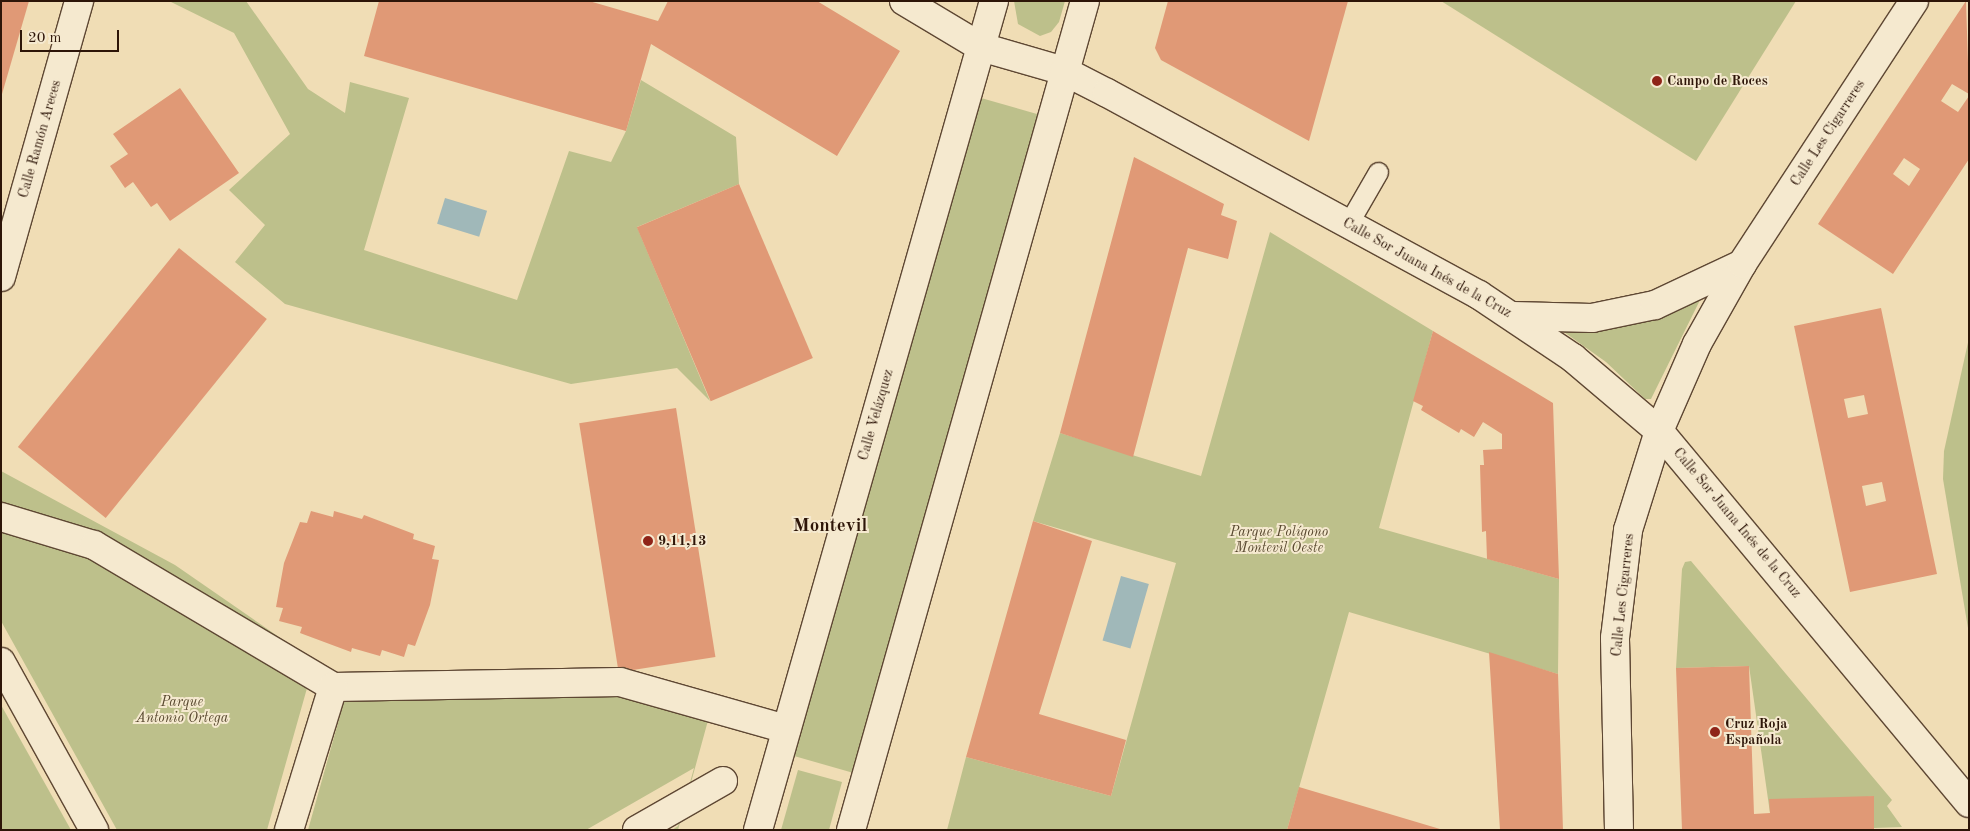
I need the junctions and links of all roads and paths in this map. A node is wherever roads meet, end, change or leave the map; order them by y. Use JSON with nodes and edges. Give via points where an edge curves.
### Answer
{"nodes":[{"id":1,"x":79,"y":1,"type":"edge"},
{"id":2,"x":904,"y":1,"type":"edge"},
{"id":3,"x":994,"y":1,"type":"edge"},
{"id":4,"x":1085,"y":1,"type":"edge"},
{"id":5,"x":1914,"y":1,"type":"edge"},
{"id":6,"x":981,"y":47,"type":"junction"},
{"id":7,"x":1064,"y":71,"type":"junction"},
{"id":8,"x":1378,"y":172,"type":"dead end"},
{"id":9,"x":1348,"y":224,"type":"junction"},
{"id":10,"x":1742,"y":264,"type":"junction"},
{"id":11,"x":1,"y":277,"type":"edge"},
{"id":12,"x":1513,"y":316,"type":"junction"},
{"id":13,"x":1659,"y":431,"type":"junction"},
{"id":14,"x":1,"y":517,"type":"edge"},
{"id":15,"x":1,"y":662,"type":"edge"},
{"id":16,"x":332,"y":687,"type":"junction"},
{"id":17,"x":786,"y":729,"type":"junction"},
{"id":18,"x":722,"y":781,"type":"dead end"},
{"id":19,"x":1969,"y":803,"type":"edge"},
{"id":20,"x":94,"y":830,"type":"edge"},
{"id":21,"x":289,"y":830,"type":"edge"},
{"id":22,"x":637,"y":830,"type":"edge"},
{"id":23,"x":758,"y":830,"type":"edge"},
{"id":24,"x":851,"y":830,"type":"edge"},
{"id":25,"x":1618,"y":830,"type":"edge"}],
"edges":[{"from":1,"to":11,"type":"street","name":"Calle Ramón Areces"},
{"from":2,"to":6,"type":"street","name":"Calle Sor Juana Inés de la Cruz"},
{"from":3,"to":6,"type":"street","name":"Calle Velázquez"},
{"from":4,"to":7,"type":"street"},
{"from":5,"to":10,"type":"street","name":"Calle Les Cigarreres"},
{"from":6,"to":7,"type":"street","name":"Calle Sor Juana Inés de la Cruz"},
{"from":6,"to":17,"type":"street","name":"Calle Velázquez"},
{"from":7,"to":9,"type":"street","name":"Calle Sor Juana Inés de la Cruz"},
{"from":7,"to":24,"type":"street"},
{"from":8,"to":9,"type":"lane"},
{"from":9,"to":12,"type":"street","name":"Calle Sor Juana Inés de la Cruz"},
{"from":10,"to":12,"type":"street","via":[[1655,306],[1592,318]]},
{"from":10,"to":13,"type":"street","name":"Calle Les Cigarreres","via":[[1697,344]]},
{"from":12,"to":13,"type":"street","name":"Calle Sor Juana Inés de la Cruz","via":[[1573,358]]},
{"from":13,"to":19,"type":"street","name":"Calle Sor Juana Inés de la Cruz"},
{"from":13,"to":25,"type":"street","name":"Calle Les Cigarreres","via":[[1628,530],[1615,638]]},
{"from":14,"to":16,"type":"street","via":[[94,545]]},
{"from":15,"to":20,"type":"street"},
{"from":16,"to":17,"type":"street","via":[[620,682]]},
{"from":16,"to":21,"type":"street"},
{"from":17,"to":23,"type":"street","name":"Calle Velázquez"},
{"from":18,"to":22,"type":"street"}]}
